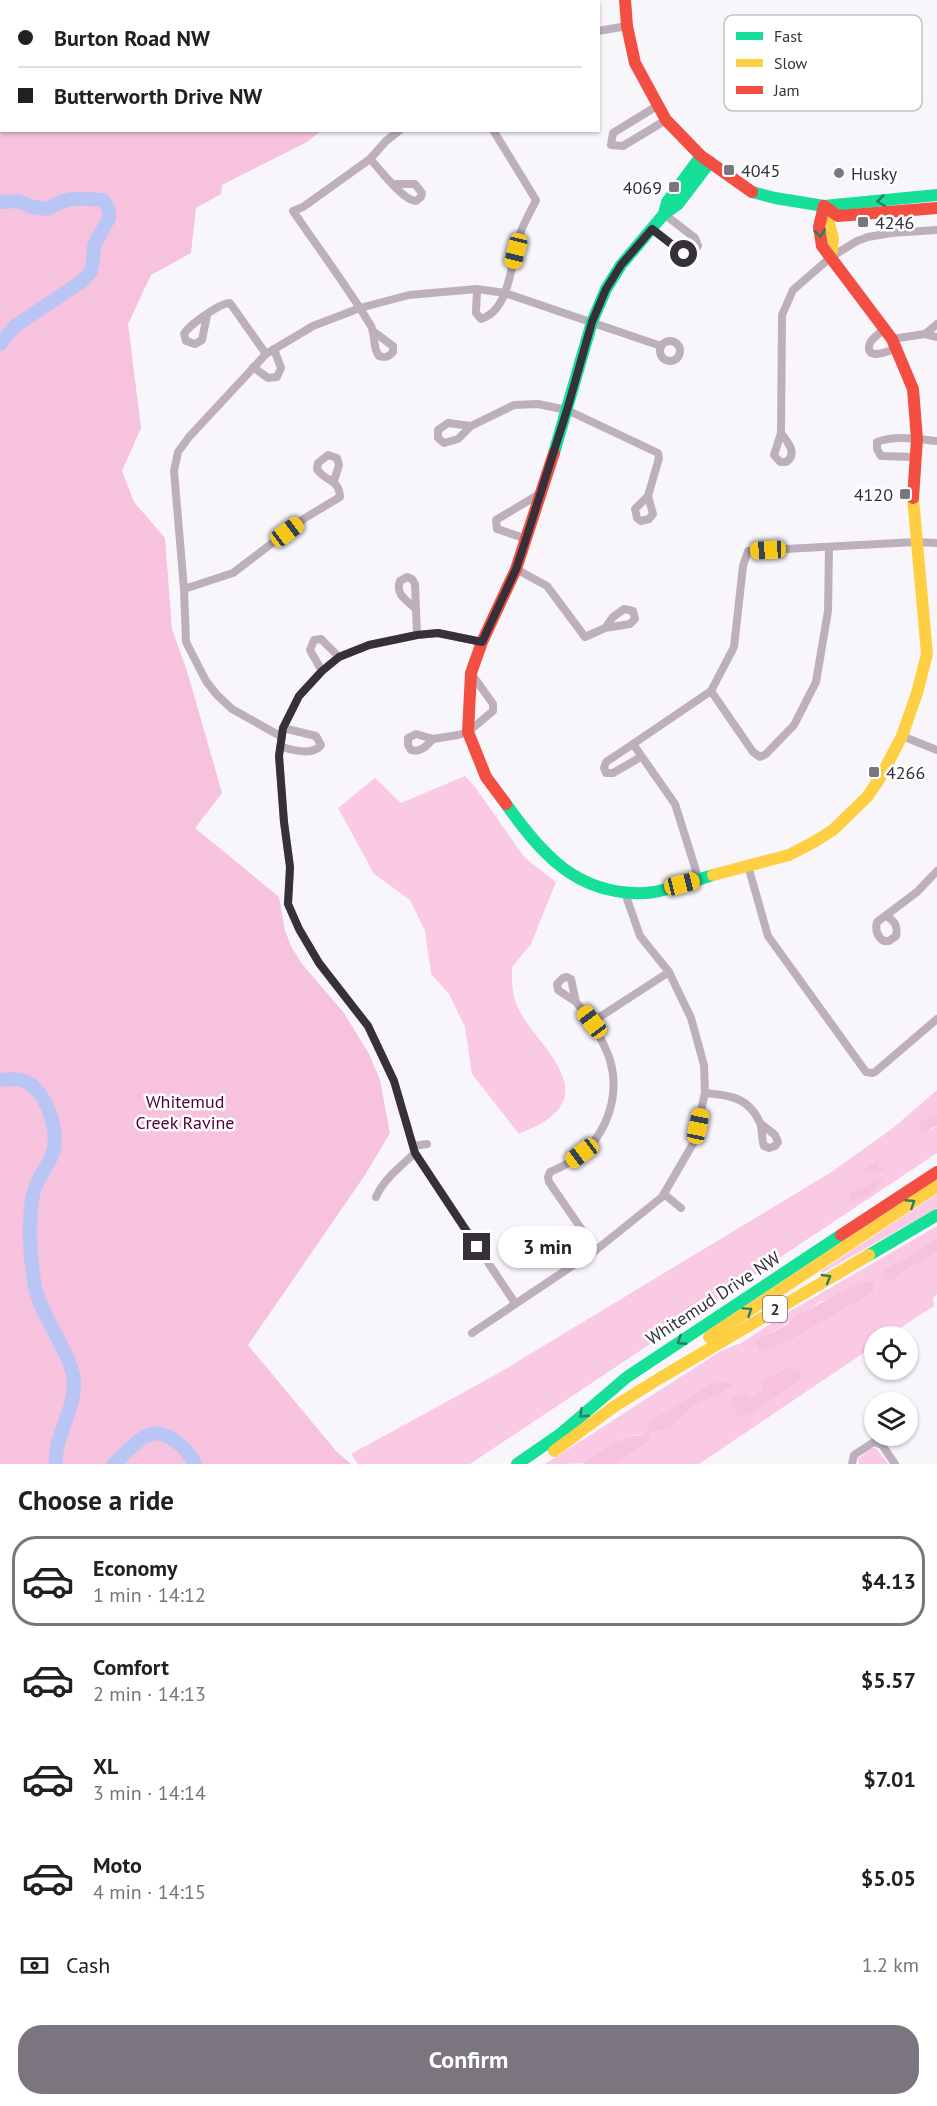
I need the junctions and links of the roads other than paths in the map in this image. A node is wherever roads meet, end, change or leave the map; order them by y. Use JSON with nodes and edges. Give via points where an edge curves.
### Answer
{"nodes":[{"id":1,"x":625,"y":0,"type":"edge"},
{"id":2,"x":627,"y":26,"type":"junction"},
{"id":3,"x":600,"y":31,"type":"edge"},
{"id":4,"x":657,"y":106,"type":"junction"},
{"id":5,"x":666,"y":120,"type":"junction"},
{"id":6,"x":397,"y":132,"type":"edge"},
{"id":7,"x":494,"y":132,"type":"edge"},
{"id":8,"x":370,"y":159,"type":"junction"},
{"id":9,"x":706,"y":159,"type":"junction"},
{"id":10,"x":393,"y":184,"type":"dead end"},
{"id":11,"x":934,"y":202,"type":"edge"},
{"id":12,"x":824,"y":207,"type":"junction"},
{"id":13,"x":664,"y":214,"type":"junction"},
{"id":14,"x":652,"y":229,"type":"junction"},
{"id":15,"x":937,"y":230,"type":"edge"},
{"id":16,"x":831,"y":257,"type":"junction"},
{"id":17,"x":477,"y":289,"type":"junction"},
{"id":18,"x":505,"y":293,"type":"junction"},
{"id":19,"x":360,"y":308,"type":"junction"},
{"id":20,"x":207,"y":315,"type":"dead end"},
{"id":21,"x":592,"y":322,"type":"junction"},
{"id":22,"x":937,"y":324,"type":"edge"},
{"id":23,"x":374,"y":332,"type":"dead end"},
{"id":24,"x":925,"y":334,"type":"junction"},
{"id":25,"x":937,"y":337,"type":"edge"},
{"id":26,"x":891,"y":339,"type":"junction"},
{"id":27,"x":661,"y":346,"type":"dead end"},
{"id":28,"x":270,"y":352,"type":"junction"},
{"id":29,"x":253,"y":367,"type":"junction"},
{"id":30,"x":567,"y":410,"type":"junction"},
{"id":31,"x":471,"y":426,"type":"dead end"},
{"id":32,"x":782,"y":434,"type":"dead end"},
{"id":33,"x":917,"y":439,"type":"junction"},
{"id":34,"x":937,"y":441,"type":"edge"},
{"id":35,"x":916,"y":457,"type":"junction"},
{"id":36,"x":334,"y":481,"type":"dead end"},
{"id":37,"x":542,"y":493,"type":"junction"},
{"id":38,"x":648,"y":496,"type":"dead end"},
{"id":39,"x":526,"y":539,"type":"junction"},
{"id":40,"x":916,"y":542,"type":"junction"},
{"id":41,"x":937,"y":543,"type":"edge"},
{"id":42,"x":829,"y":548,"type":"junction"},
{"id":43,"x":516,"y":569,"type":"junction"},
{"id":44,"x":184,"y":589,"type":"junction"},
{"id":45,"x":415,"y":608,"type":"dead end"},
{"id":46,"x":605,"y":628,"type":"dead end"},
{"id":47,"x":417,"y":635,"type":"junction"},
{"id":48,"x":482,"y":642,"type":"junction"},
{"id":49,"x":932,"y":654,"type":"edge"},
{"id":50,"x":339,"y":657,"type":"junction"},
{"id":51,"x":322,"y":671,"type":"junction"},
{"id":52,"x":471,"y":673,"type":"junction"},
{"id":53,"x":711,"y":691,"type":"junction"},
{"id":54,"x":283,"y":728,"type":"junction"},
{"id":55,"x":468,"y":732,"type":"junction"},
{"id":56,"x":902,"y":736,"type":"junction"},
{"id":57,"x":282,"y":737,"type":"junction"},
{"id":58,"x":433,"y":739,"type":"dead end"},
{"id":59,"x":633,"y":744,"type":"junction"},
{"id":60,"x":280,"y":747,"type":"junction"},
{"id":61,"x":937,"y":750,"type":"edge"},
{"id":62,"x":641,"y":757,"type":"junction"},
{"id":63,"x":748,"y":866,"type":"junction"},
{"id":64,"x":937,"y":871,"type":"edge"},
{"id":65,"x":699,"y":880,"type":"junction"},
{"id":66,"x":625,"y":893,"type":"junction"},
{"id":67,"x":886,"y":916,"type":"dead end"},
{"id":68,"x":669,"y":972,"type":"junction"},
{"id":69,"x":576,"y":1002,"type":"dead end"},
{"id":70,"x":937,"y":1018,"type":"edge"},
{"id":71,"x":592,"y":1022,"type":"junction"},
{"id":72,"x":705,"y":1093,"type":"junction"},
{"id":73,"x":761,"y":1124,"type":"dead end"},
{"id":74,"x":428,"y":1144,"type":"dead end"},
{"id":75,"x":414,"y":1149,"type":"junction"},
{"id":76,"x":937,"y":1161,"type":"edge"},
{"id":77,"x":937,"y":1172,"type":"edge"},
{"id":78,"x":937,"y":1186,"type":"edge"},
{"id":79,"x":664,"y":1194,"type":"junction"},
{"id":80,"x":376,"y":1197,"type":"dead end"},
{"id":81,"x":681,"y":1208,"type":"dead end"},
{"id":82,"x":937,"y":1215,"type":"edge"},
{"id":83,"x":596,"y":1250,"type":"junction"},
{"id":84,"x":783,"y":1274,"type":"junction"},
{"id":85,"x":515,"y":1303,"type":"junction"},
{"id":86,"x":472,"y":1333,"type":"dead end"},
{"id":87,"x":615,"y":1406,"type":"junction"},
{"id":88,"x":517,"y":1464,"type":"edge"},
{"id":89,"x":534,"y":1464,"type":"edge"},
{"id":90,"x":852,"y":1464,"type":"edge"},
{"id":91,"x":895,"y":1464,"type":"edge"}],
"edges":[{"from":1,"to":2,"type":"main road"},
{"from":2,"to":3,"type":"street"},
{"from":2,"to":4,"type":"main road","via":[[635,63]]},
{"from":4,"to":5,"type":"main road"},
{"from":4,"to":5,"type":"street","via":[[613,133],[612,145],[623,146]]},
{"from":5,"to":9,"type":"main road"},
{"from":6,"to":8,"type":"street"},
{"from":7,"to":18,"type":"street","via":[[536,200],[520,234]]},
{"from":8,"to":10,"type":"street"},
{"from":8,"to":19,"type":"street","via":[[293,211]]},
{"from":9,"to":12,"type":"main road","via":[[753,192]]},
{"from":9,"to":13,"type":"main road","via":[[667,202]]},
{"from":11,"to":12,"type":"main road"},
{"from":12,"to":16,"type":"main road","via":[[834,249]]},
{"from":13,"to":14,"type":"main road"},
{"from":13,"to":14,"type":"street","via":[[695,238],[698,246],[684,254]]},
{"from":14,"to":21,"type":"main road","via":[[621,265]]},
{"from":15,"to":16,"type":"street","via":[[868,237]]},
{"from":16,"to":26,"type":"main road"},
{"from":16,"to":32,"type":"street","via":[[793,290],[782,315]]},
{"from":17,"to":18,"type":"street"},
{"from":17,"to":18,"type":"street","via":[[476,313],[481,319],[491,316]]},
{"from":17,"to":19,"type":"street","via":[[409,295]]},
{"from":18,"to":21,"type":"street"},
{"from":19,"to":23,"type":"street"},
{"from":19,"to":28,"type":"street","via":[[313,327]]},
{"from":20,"to":28,"type":"street","via":[[230,303]]},
{"from":21,"to":27,"type":"street"},
{"from":21,"to":30,"type":"main road"},
{"from":22,"to":24,"type":"street"},
{"from":24,"to":25,"type":"street"},
{"from":24,"to":26,"type":"street"},
{"from":26,"to":33,"type":"main road","via":[[913,389]]},
{"from":28,"to":29,"type":"street"},
{"from":28,"to":29,"type":"street","via":[[281,368],[277,377],[268,378]]},
{"from":29,"to":44,"type":"street","via":[[178,452],[174,471]]},
{"from":30,"to":31,"type":"street","via":[[538,404],[514,405]]},
{"from":30,"to":37,"type":"main road"},
{"from":30,"to":38,"type":"street","via":[[658,453]]},
{"from":33,"to":34,"type":"street"},
{"from":33,"to":35,"type":"main road"},
{"from":33,"to":35,"type":"street","via":[[877,442],[881,456]]},
{"from":35,"to":40,"type":"main road"},
{"from":36,"to":44,"type":"street","via":[[340,498],[233,573]]},
{"from":37,"to":39,"type":"main road"},
{"from":37,"to":39,"type":"street","via":[[496,520],[497,529]]},
{"from":39,"to":43,"type":"main road"},
{"from":40,"to":41,"type":"street"},
{"from":40,"to":42,"type":"street"},
{"from":40,"to":49,"type":"main road"},
{"from":42,"to":53,"type":"street","via":[[748,551],[734,647]]},
{"from":42,"to":53,"type":"street","via":[[828,611],[816,682],[794,725],[760,757]]},
{"from":43,"to":46,"type":"street","via":[[547,586],[585,638]]},
{"from":43,"to":48,"type":"main road"},
{"from":44,"to":57,"type":"street","via":[[186,642],[206,681],[232,709]]},
{"from":45,"to":47,"type":"street"},
{"from":47,"to":48,"type":"street","via":[[438,633]]},
{"from":47,"to":50,"type":"street","via":[[369,645]]},
{"from":48,"to":52,"type":"main road"},
{"from":49,"to":56,"type":"main road"},
{"from":50,"to":51,"type":"street"},
{"from":50,"to":51,"type":"street","via":[[321,639],[314,640],[310,650]]},
{"from":51,"to":54,"type":"street","via":[[299,696]]},
{"from":52,"to":55,"type":"main road"},
{"from":52,"to":55,"type":"street","via":[[494,708]]},
{"from":53,"to":59,"type":"street"},
{"from":54,"to":57,"type":"street"},
{"from":54,"to":60,"type":"street","via":[[316,736],[321,745],[315,752]]},
{"from":55,"to":58,"type":"street"},
{"from":55,"to":66,"type":"main road","via":[[486,777],[549,859],[582,882]]},
{"from":56,"to":61,"type":"street"},
{"from":56,"to":63,"type":"main road","via":[[867,797],[833,830],[789,855]]},
{"from":57,"to":60,"type":"street"},
{"from":59,"to":62,"type":"street"},
{"from":59,"to":62,"type":"street","via":[[606,762],[606,773],[613,774]]},
{"from":60,"to":75,"type":"street","via":[[290,867],[288,904],[319,963],[368,1026],[394,1081]]},
{"from":62,"to":65,"type":"street","via":[[675,804]]},
{"from":63,"to":65,"type":"main road"},
{"from":63,"to":70,"type":"street","via":[[768,936],[866,1072],[875,1072]]},
{"from":64,"to":67,"type":"street"},
{"from":65,"to":66,"type":"main road","via":[[648,893]]},
{"from":66,"to":68,"type":"street","via":[[640,936]]},
{"from":68,"to":71,"type":"street"},
{"from":68,"to":72,"type":"street","via":[[691,1018],[704,1065]]},
{"from":69,"to":71,"type":"street"},
{"from":71,"to":83,"type":"street","via":[[610,1060],[612,1105],[591,1144],[548,1177]]},
{"from":72,"to":73,"type":"street","via":[[739,1098]]},
{"from":72,"to":79,"type":"street","via":[[694,1142]]},
{"from":74,"to":75,"type":"street"},
{"from":75,"to":80,"type":"street"},
{"from":75,"to":85,"type":"street"},
{"from":76,"to":84,"type":"main road","via":[[847,1223]]},
{"from":77,"to":84,"type":"main road","name":"Whitemud Drive NW","number":"2"},
{"from":87,"to":78,"type":"main road","one_way":true,"via":[[714,1333]]},
{"from":79,"to":81,"type":"street"},
{"from":79,"to":83,"type":"street"},
{"from":87,"to":82,"type":"main road","number":"2","one_way":true},
{"from":83,"to":85,"type":"street"},
{"from":84,"to":88,"type":"main road","name":"Whitemud Drive NW","number":"2","one_way":true,"via":[[627,1377]]},
{"from":85,"to":86,"type":"street"},
{"from":87,"to":89,"type":"main road","number":"2"},
{"from":90,"to":91,"type":"street","via":[[854,1455],[876,1442]]}]}
